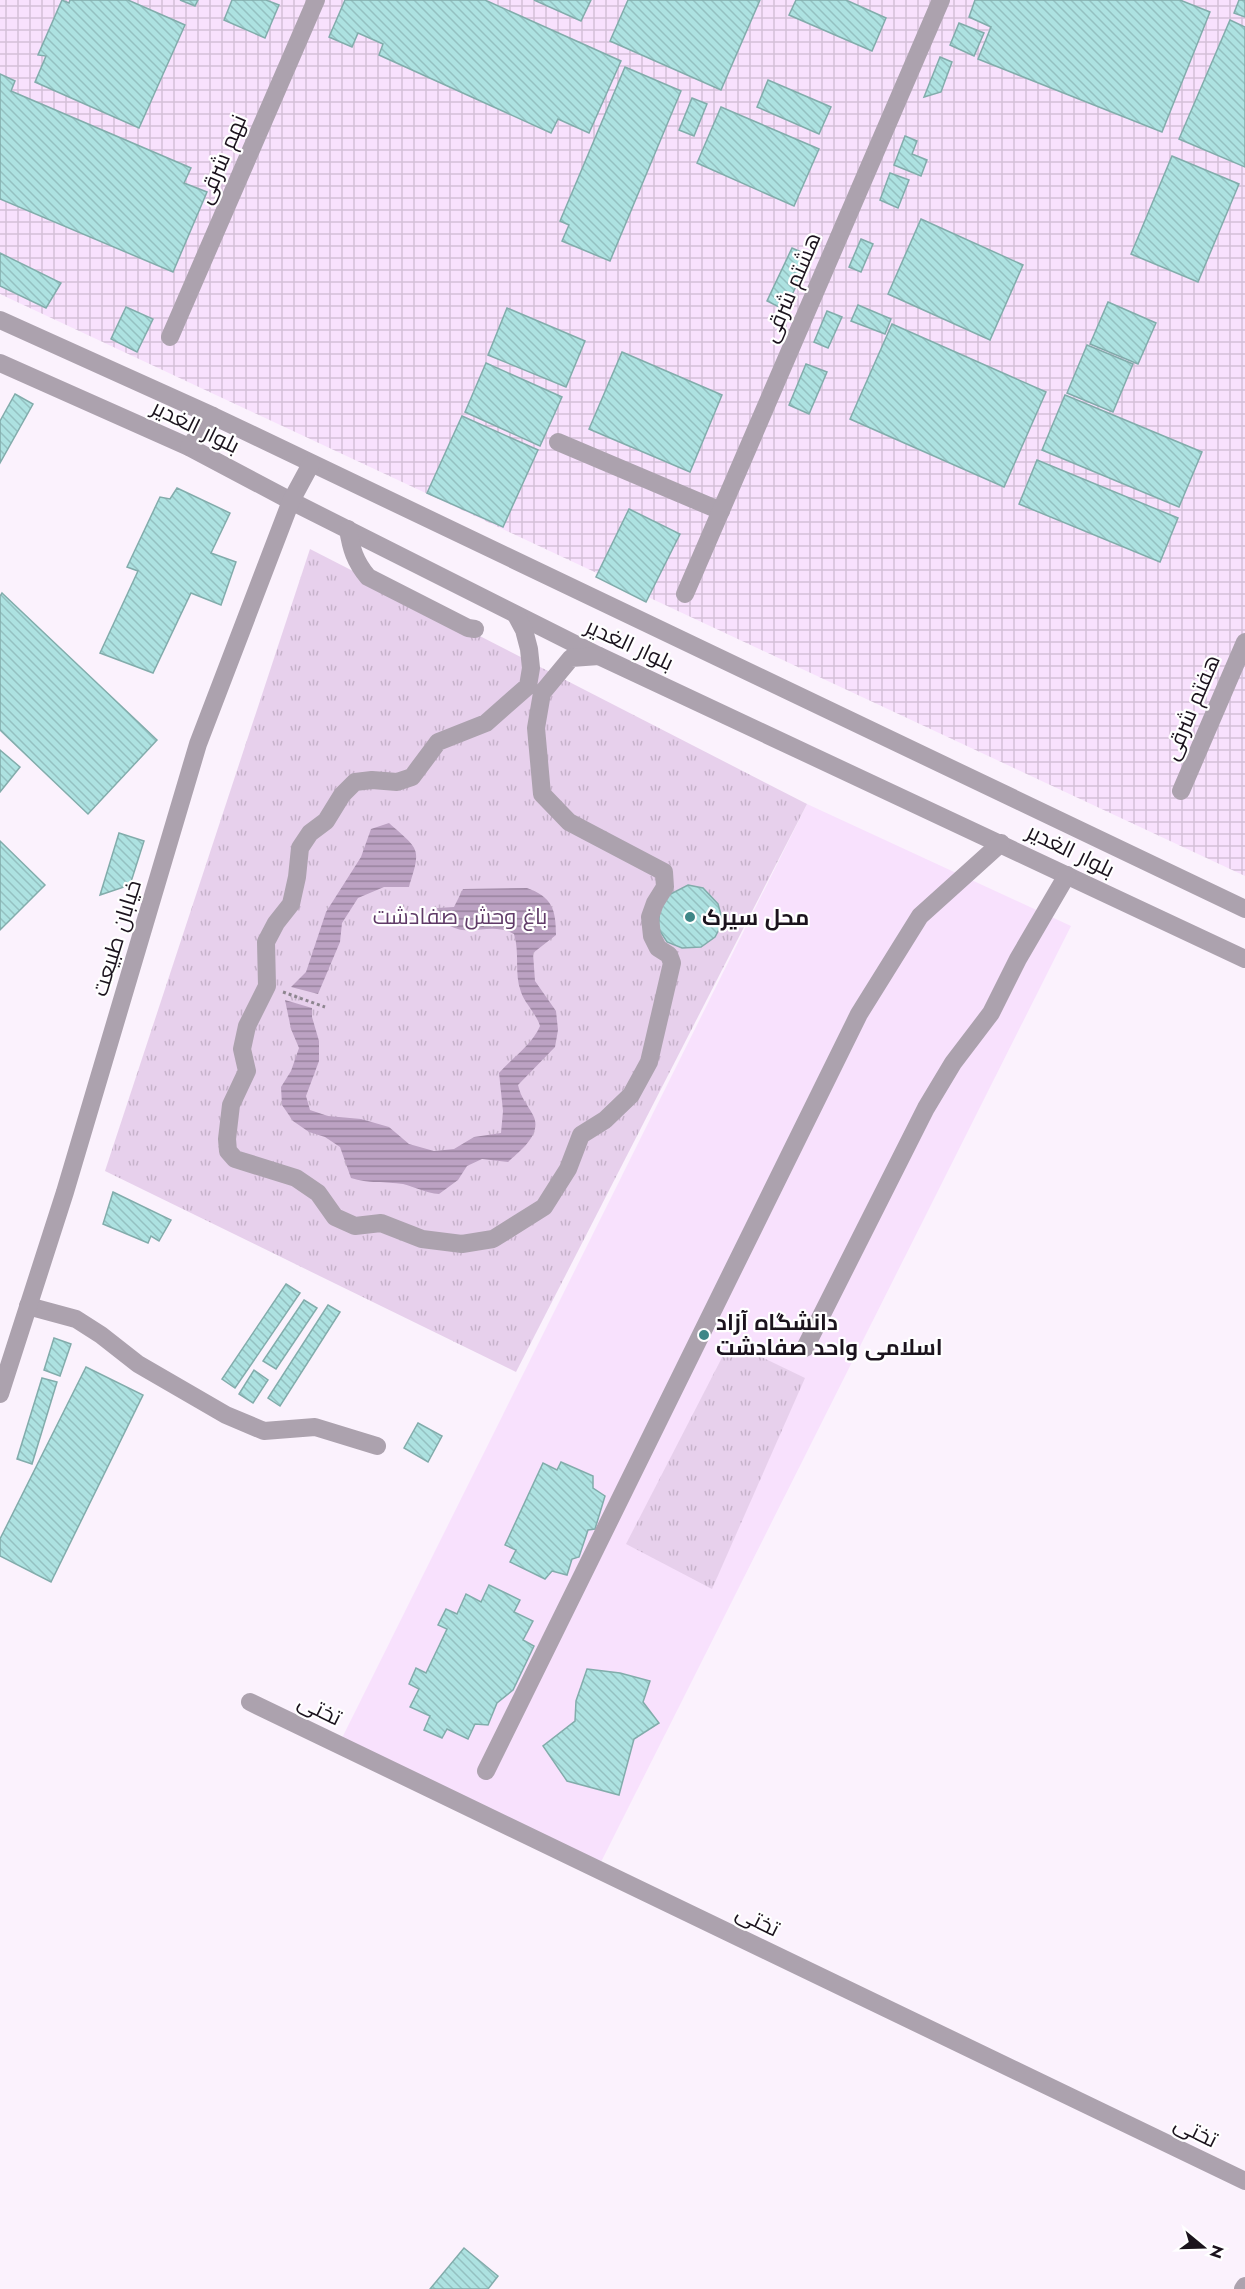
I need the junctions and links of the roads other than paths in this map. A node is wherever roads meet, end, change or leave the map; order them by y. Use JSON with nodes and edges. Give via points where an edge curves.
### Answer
{"nodes":[{"id":1,"x":316,"y":0,"type":"edge"},
{"id":2,"x":940,"y":0,"type":"edge"},
{"id":3,"x":0,"y":320,"type":"edge"},
{"id":4,"x":170,"y":338,"type":"dead end"},
{"id":5,"x":0,"y":363,"type":"edge"},
{"id":6,"x":213,"y":416,"type":"junction"},
{"id":7,"x":558,"y":441,"type":"dead end"},
{"id":8,"x":189,"y":447,"type":"junction"},
{"id":9,"x":311,"y":464,"type":"junction"},
{"id":10,"x":291,"y":501,"type":"junction"},
{"id":11,"x":721,"y":511,"type":"junction"},
{"id":12,"x":348,"y":529,"type":"junction"},
{"id":13,"x":685,"y":594,"type":"dead end"},
{"id":14,"x":516,"y":615,"type":"junction"},
{"id":15,"x":475,"y":629,"type":"dead end"},
{"id":16,"x":1245,"y":642,"type":"edge"},
{"id":17,"x":599,"y":656,"type":"junction"},
{"id":18,"x":1181,"y":791,"type":"dead end"},
{"id":19,"x":1001,"y":843,"type":"junction"},
{"id":20,"x":1067,"y":875,"type":"junction"},
{"id":21,"x":1245,"y":909,"type":"edge"},
{"id":22,"x":1245,"y":959,"type":"edge"},
{"id":23,"x":28,"y":1306,"type":"junction"},
{"id":24,"x":805,"y":1348,"type":"dead end"},
{"id":25,"x":0,"y":1394,"type":"edge"},
{"id":26,"x":377,"y":1446,"type":"dead end"},
{"id":27,"x":250,"y":1701,"type":"dead end"},
{"id":28,"x":486,"y":1771,"type":"dead end"},
{"id":29,"x":1245,"y":2181,"type":"edge"}],
"edges":[{"from":1,"to":4,"type":"street","name":"نهم شرقی"},
{"from":2,"to":11,"type":"street","name":"هشتم شرقی"},
{"from":3,"to":6,"type":"street","name":"بلوار الغدیر"},
{"from":5,"to":8,"type":"street","name":"بلوار الغدیر"},
{"from":6,"to":8,"type":"street"},
{"from":6,"to":9,"type":"street","name":"بلوار الغدیر"},
{"from":7,"to":11,"type":"street"},
{"from":8,"to":10,"type":"street","name":"بلوار الغدیر"},
{"from":9,"to":10,"type":"street","name":"خیابان طبیعت"},
{"from":9,"to":21,"type":"street","name":"بلوار الغدیر"},
{"from":10,"to":12,"type":"street","name":"بلوار الغدیر"},
{"from":10,"to":23,"type":"street","name":"خیابان طبیعت","via":[[198,744],[69,1181]]},
{"from":11,"to":13,"type":"street","name":"هشتم شرقی"},
{"from":12,"to":14,"type":"street","name":"بلوار الغدیر"},
{"from":12,"to":15,"type":"street","via":[[358,566],[368,577]]},
{"from":14,"to":17,"type":"street","name":"بلوار الغدیر"},
{"from":14,"to":17,"type":"street","via":[[530,649],[528,686],[486,723],[438,742],[412,777],[398,782],[355,782],[300,848],[291,904],[266,942],[267,986],[247,1026],[242,1049],[247,1071],[231,1105],[228,1151],[235,1160],[296,1178],[318,1193],[335,1217],[355,1226],[381,1223],[422,1239],[462,1244],[493,1239],[544,1207],[568,1169],[581,1135],[605,1120],[631,1095],[649,1062],[672,963],[652,936],[650,917],[665,887],[664,872],[569,822],[542,794],[536,728],[542,693],[571,658]]},
{"from":16,"to":18,"type":"street","name":"هفتم شرقی"},
{"from":17,"to":19,"type":"street","name":"بلوار الغدیر"},
{"from":19,"to":20,"type":"street","name":"بلوار الغدیر"},
{"from":19,"to":28,"type":"street","via":[[920,916],[859,1014]]},
{"from":20,"to":22,"type":"street","name":"بلوار الغدیر"},
{"from":20,"to":24,"type":"street","via":[[991,1013],[953,1063],[926,1108]]},
{"from":23,"to":25,"type":"street","name":"خیابان طبیعت"},
{"from":23,"to":26,"type":"street","via":[[76,1319],[138,1364],[226,1415],[264,1431],[315,1427]]},
{"from":27,"to":29,"type":"street","name":"تختی"}]}
